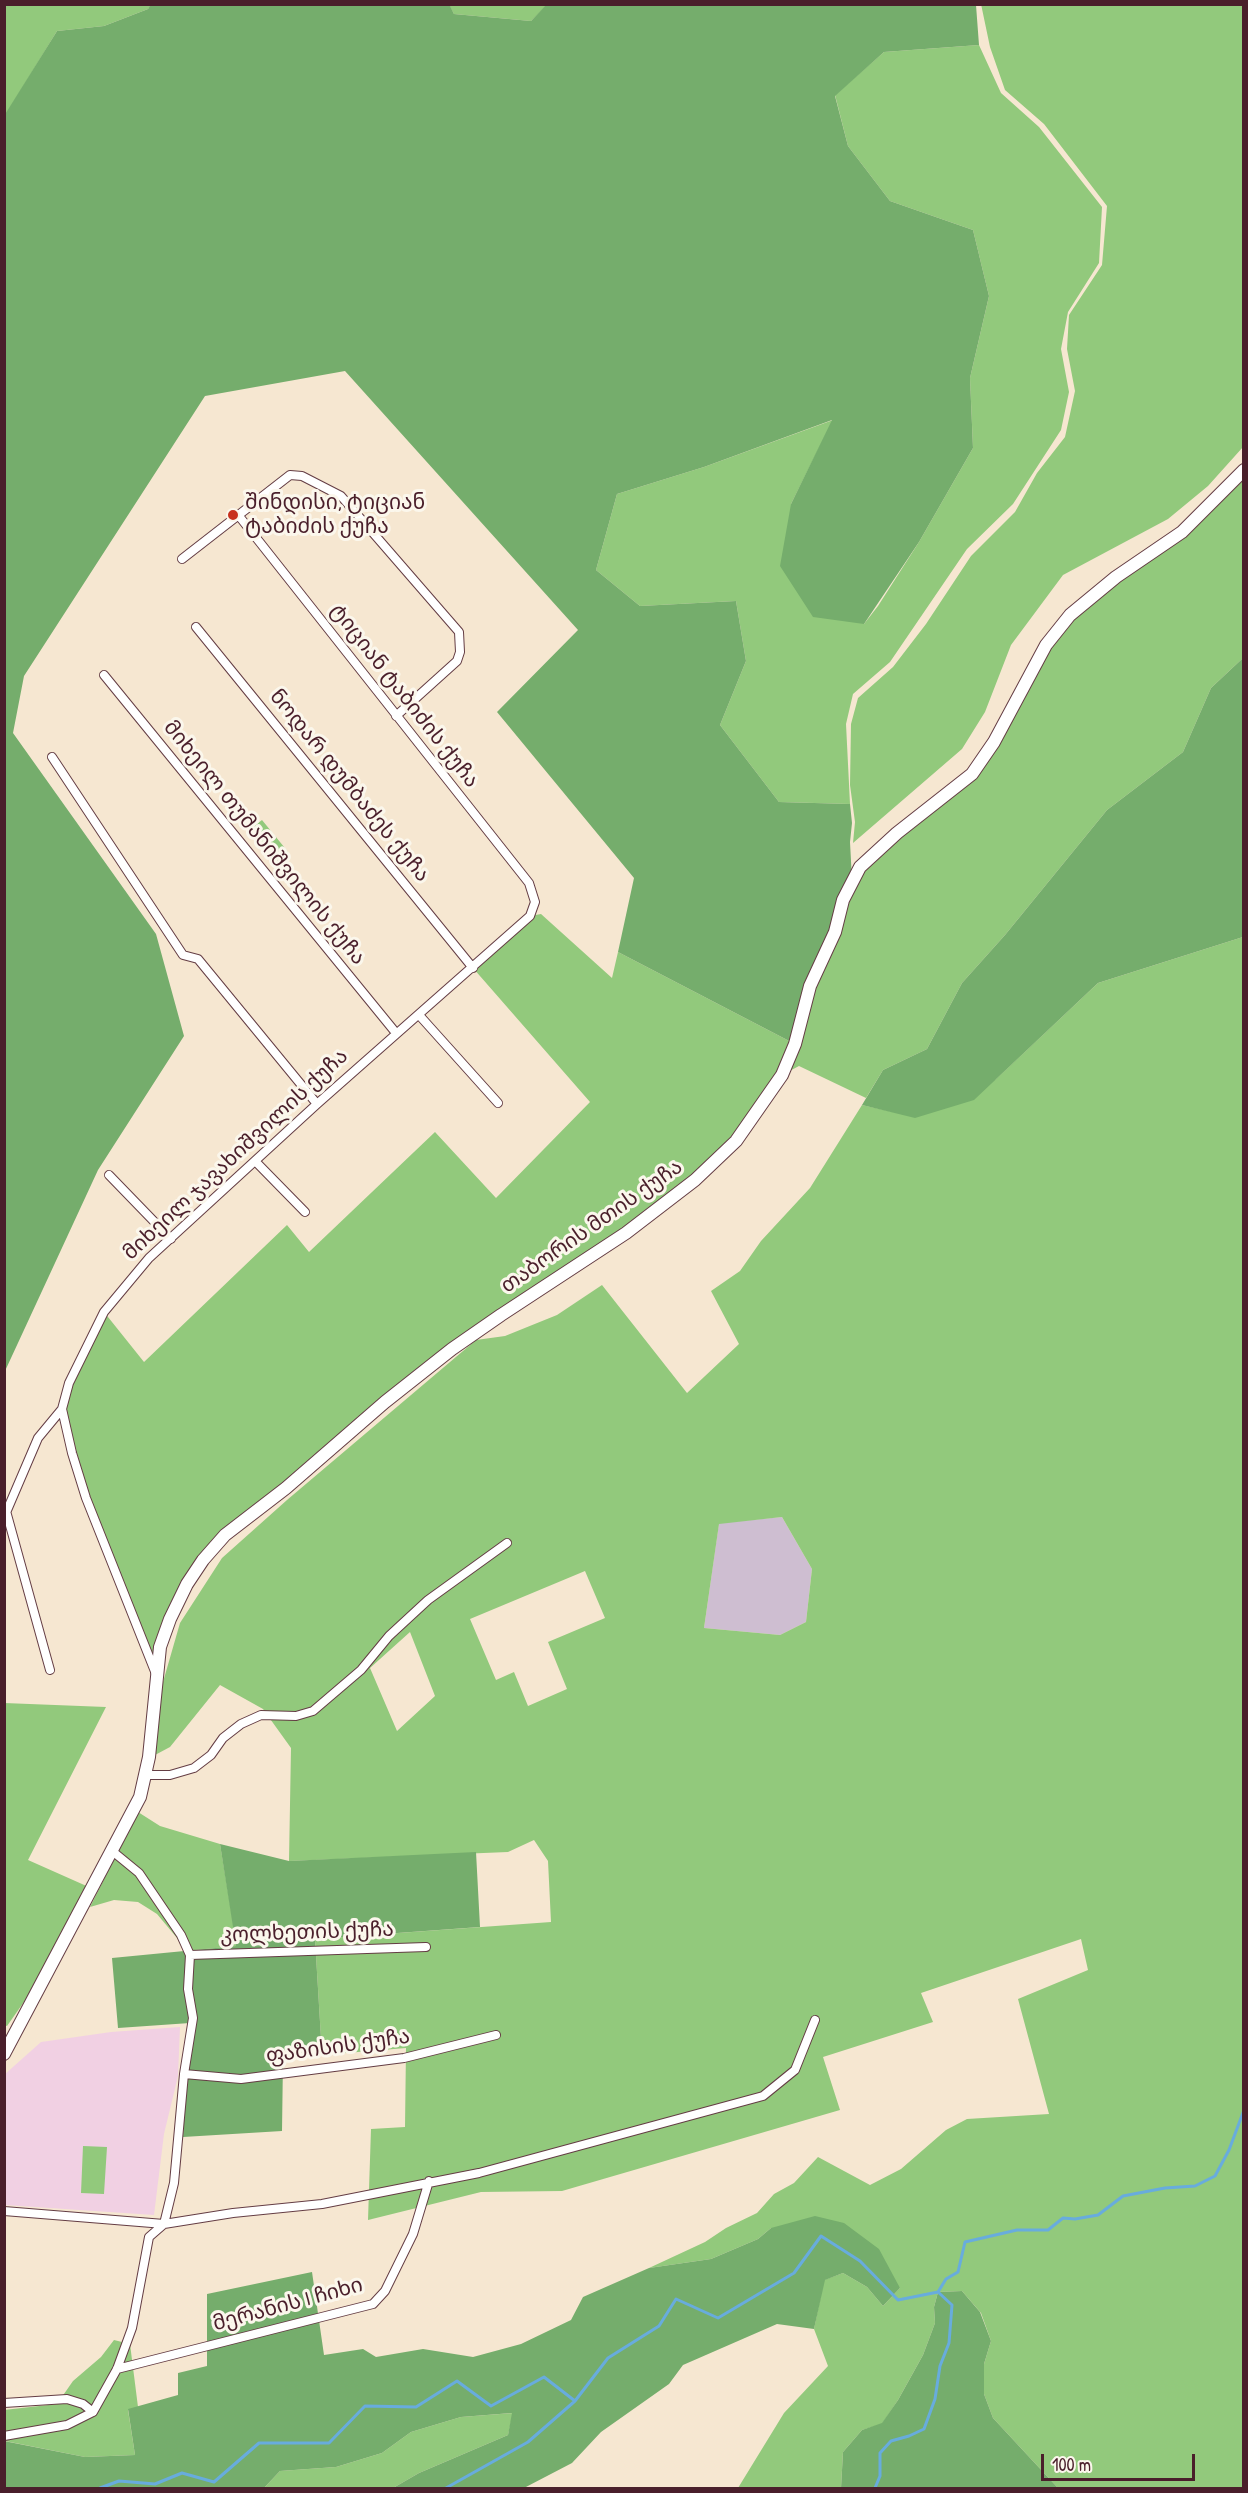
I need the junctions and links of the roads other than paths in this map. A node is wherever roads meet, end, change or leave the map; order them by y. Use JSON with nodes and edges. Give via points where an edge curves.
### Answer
{"nodes":[{"id":1,"x":1244,"y":470,"type":"edge"},
{"id":2,"x":239,"y":516,"type":"junction"},
{"id":3,"x":182,"y":559,"type":"dead end"},
{"id":4,"x":196,"y":627,"type":"dead end"},
{"id":5,"x":104,"y":675,"type":"dead end"},
{"id":6,"x":396,"y":717,"type":"junction"},
{"id":7,"x":52,"y":757,"type":"dead end"},
{"id":8,"x":535,"y":902,"type":"joint"},
{"id":9,"x":473,"y":968,"type":"junction"},
{"id":10,"x":418,"y":1015,"type":"junction"},
{"id":11,"x":396,"y":1033,"type":"junction"},
{"id":12,"x":498,"y":1103,"type":"dead end"},
{"id":13,"x":317,"y":1104,"type":"junction"},
{"id":14,"x":256,"y":1161,"type":"junction"},
{"id":15,"x":109,"y":1175,"type":"dead end"},
{"id":16,"x":304,"y":1212,"type":"dead end"},
{"id":17,"x":171,"y":1239,"type":"junction"},
{"id":18,"x":62,"y":1409,"type":"junction"},
{"id":19,"x":5,"y":1513,"type":"edge"},
{"id":20,"x":507,"y":1543,"type":"dead end"},
{"id":21,"x":50,"y":1670,"type":"dead end"},
{"id":22,"x":156,"y":1674,"type":"junction"},
{"id":23,"x":145,"y":1775,"type":"junction"},
{"id":24,"x":111,"y":1850,"type":"junction"},
{"id":25,"x":426,"y":1947,"type":"dead end"},
{"id":26,"x":190,"y":1955,"type":"junction"},
{"id":27,"x":815,"y":2020,"type":"dead end"},
{"id":28,"x":496,"y":2035,"type":"dead end"},
{"id":29,"x":4,"y":2054,"type":"edge"},
{"id":30,"x":184,"y":2074,"type":"junction"},
{"id":31,"x":429,"y":2181,"type":"junction"},
{"id":32,"x":4,"y":2211,"type":"edge"},
{"id":33,"x":164,"y":2223,"type":"junction"},
{"id":34,"x":117,"y":2369,"type":"junction"},
{"id":35,"x":4,"y":2403,"type":"edge"},
{"id":36,"x":93,"y":2412,"type":"junction"},
{"id":37,"x":4,"y":2436,"type":"edge"}],
"edges":[{"from":1,"to":22,"type":"main road","name":"თაბორის მთის ქუჩა","via":[[1182,532],[1116,577],[1070,615],[1046,645],[994,742],[972,774],[860,867],[810,986],[795,1044],[782,1075],[736,1141],[695,1180],[626,1233],[452,1349],[225,1535],[203,1560],[170,1619]]},
{"from":2,"to":3,"type":"street"},
{"from":2,"to":6,"type":"street","name":"ტიციან ტაბიძის ქუჩა"},
{"from":2,"to":6,"type":"street","via":[[290,475],[302,476],[347,501],[455,624],[460,639],[457,661]]},
{"from":4,"to":9,"type":"street","name":"ნოდარ დუმბაძეს ქუჩა"},
{"from":5,"to":11,"type":"street","name":"მიხეილ თუმანიშვილის ქუჩა"},
{"from":6,"to":8,"type":"street","name":"ტიციან ტაბიძის ქუჩა","via":[[529,883]]},
{"from":7,"to":13,"type":"street","via":[[183,955],[198,959]]},
{"from":8,"to":9,"type":"street","name":"მიხეილ ჯავახიშვილის ქუჩა","via":[[530,916]]},
{"from":9,"to":10,"type":"street","name":"მიხეილ ჯავახიშვილის ქუჩა"},
{"from":10,"to":11,"type":"street","name":"მიხეილ ჯავახიშვილის ქუჩა"},
{"from":10,"to":12,"type":"street"},
{"from":11,"to":13,"type":"street","name":"მიხეილ ჯავახიშვილის ქუჩა"},
{"from":13,"to":14,"type":"street","name":"მიხეილ ჯავახიშვილის ქუჩა"},
{"from":14,"to":16,"type":"street"},
{"from":14,"to":17,"type":"street","name":"მიხეილ ჯავახიშვილის ქუჩა"},
{"from":15,"to":17,"type":"street"},
{"from":17,"to":18,"type":"street","name":"მიხეილ ჯავახიშვილის ქუჩა","via":[[149,1258],[104,1312],[69,1383]]},
{"from":18,"to":19,"type":"street","via":[[38,1438]]},
{"from":18,"to":22,"type":"street","name":"მიხეილ ჯავახიშვილის ქუჩა","via":[[86,1498]]},
{"from":19,"to":21,"type":"street"},
{"from":20,"to":23,"type":"street","via":[[428,1600],[389,1636],[361,1670],[313,1711],[296,1716],[261,1715],[223,1738],[211,1755],[194,1768],[170,1775]]},
{"from":22,"to":23,"type":"main road","name":"მიხეილ ჯავახიშვილის ქუჩა"},
{"from":23,"to":24,"type":"main road","name":"მიხეილ ჯავახიშვილის ქუჩა","via":[[140,1797]]},
{"from":24,"to":26,"type":"street","via":[[139,1873]]},
{"from":24,"to":29,"type":"main road","name":"მიხეილ ჯავახიშვილის ქუჩა"},
{"from":25,"to":26,"type":"street","name":"კოლხეთის ქუჩა"},
{"from":26,"to":30,"type":"street","via":[[188,1989],[194,2018]]},
{"from":27,"to":31,"type":"street","via":[[795,2070],[763,2096],[479,2173]]},
{"from":28,"to":30,"type":"street","name":"ფაზისის ქუჩა","via":[[404,2058],[241,2079]]},
{"from":30,"to":33,"type":"street","via":[[174,2183]]},
{"from":31,"to":33,"type":"street","via":[[322,2204]]},
{"from":31,"to":34,"type":"street","name":"მერანის I ჩიხი","via":[[413,2234],[385,2291],[373,2304]]},
{"from":32,"to":33,"type":"street"},
{"from":33,"to":34,"type":"street","via":[[149,2237],[132,2328]]},
{"from":34,"to":36,"type":"street"},
{"from":35,"to":36,"type":"street","via":[[67,2399]]},
{"from":36,"to":37,"type":"street","via":[[67,2425]]}]}
